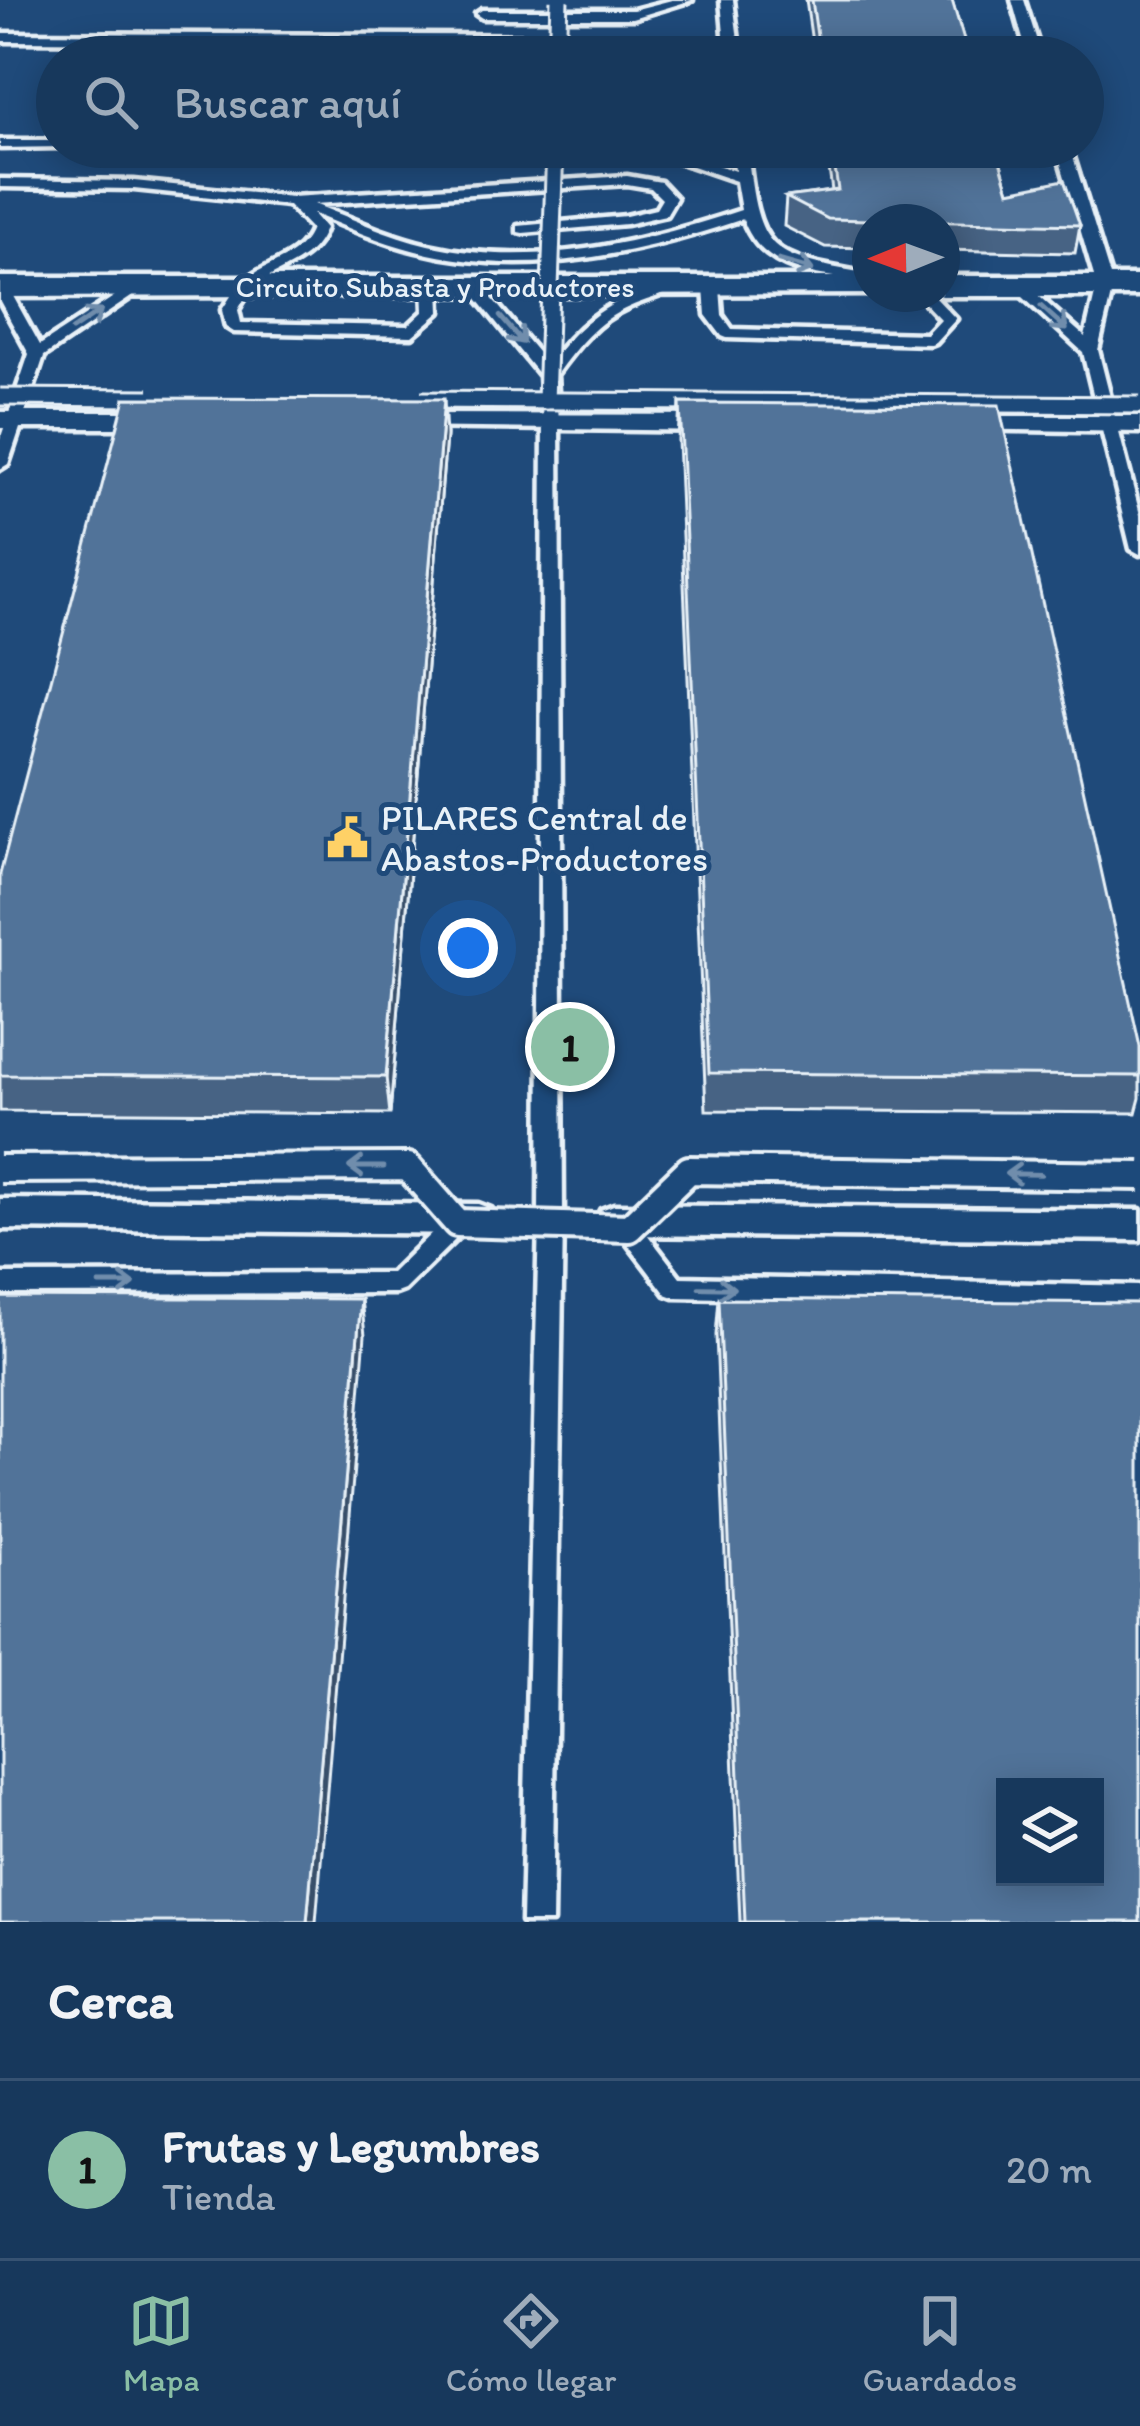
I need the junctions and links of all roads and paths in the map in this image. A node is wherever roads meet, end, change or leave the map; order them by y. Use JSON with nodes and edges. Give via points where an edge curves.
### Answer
{"nodes":[{"id":1,"x":559,"y":0,"type":"edge"},
{"id":2,"x":686,"y":0,"type":"edge"},
{"id":3,"x":727,"y":0,"type":"edge"},
{"id":4,"x":1018,"y":0,"type":"edge"},
{"id":5,"x":482,"y":14,"type":"dead end"},
{"id":6,"x":558,"y":36,"type":"edge"},
{"id":7,"x":731,"y":36,"type":"edge"},
{"id":8,"x":1029,"y":36,"type":"edge"},
{"id":9,"x":0,"y":37,"type":"edge"},
{"id":10,"x":36,"y":37,"type":"edge"},
{"id":11,"x":0,"y":144,"type":"edge"},
{"id":12,"x":36,"y":144,"type":"edge"},
{"id":13,"x":554,"y":168,"type":"edge"},
{"id":14,"x":712,"y":168,"type":"edge"},
{"id":15,"x":741,"y":168,"type":"edge"},
{"id":16,"x":1069,"y":168,"type":"edge"},
{"id":17,"x":742,"y":178,"type":"junction"},
{"id":18,"x":0,"y":183,"type":"edge"},
{"id":19,"x":292,"y":201,"type":"junction"},
{"id":20,"x":746,"y":213,"type":"junction"},
{"id":21,"x":523,"y":229,"type":"dead end"},
{"id":22,"x":852,"y":279,"type":"edge"},
{"id":23,"x":852,"y":283,"type":"edge"},
{"id":24,"x":138,"y":286,"type":"junction"},
{"id":25,"x":246,"y":286,"type":"junction"},
{"id":26,"x":960,"y":286,"type":"edge"},
{"id":27,"x":1018,"y":286,"type":"junction"},
{"id":28,"x":1105,"y":286,"type":"junction"},
{"id":29,"x":1140,"y":286,"type":"edge"},
{"id":30,"x":0,"y":287,"type":"edge"},
{"id":31,"x":475,"y":287,"type":"junction"},
{"id":32,"x":668,"y":288,"type":"junction"},
{"id":33,"x":712,"y":288,"type":"junction"},
{"id":34,"x":941,"y":312,"type":"edge"},
{"id":35,"x":1090,"y":350,"type":"junction"},
{"id":36,"x":37,"y":354,"type":"junction"},
{"id":37,"x":548,"y":375,"type":"junction"},
{"id":38,"x":1140,"y":405,"type":"edge"},
{"id":39,"x":172,"y":410,"type":"edge"},
{"id":40,"x":396,"y":411,"type":"edge"},
{"id":41,"x":5,"y":412,"type":"edge"},
{"id":42,"x":548,"y":412,"type":"junction"},
{"id":43,"x":1106,"y":424,"type":"junction"},
{"id":44,"x":1140,"y":424,"type":"edge"},
{"id":45,"x":0,"y":464,"type":"edge"},
{"id":46,"x":1140,"y":549,"type":"edge"},
{"id":47,"x":0,"y":1169,"type":"edge"},
{"id":48,"x":1140,"y":1176,"type":"edge"},
{"id":49,"x":0,"y":1214,"type":"edge"},
{"id":50,"x":551,"y":1220,"type":"junction"},
{"id":51,"x":457,"y":1223,"type":"junction"},
{"id":52,"x":1140,"y":1225,"type":"edge"},
{"id":53,"x":629,"y":1228,"type":"junction"},
{"id":54,"x":0,"y":1284,"type":"edge"},
{"id":55,"x":1140,"y":1296,"type":"edge"},
{"id":56,"x":537,"y":1922,"type":"edge"}],
"edges":[{"from":1,"to":6,"type":"lane","bridge":true},
{"from":2,"to":5,"type":"lane","via":[[633,14]]},
{"from":3,"to":7,"type":"lane"},
{"from":4,"to":8,"type":"lane"},
{"from":9,"to":10,"type":"lane"},
{"from":11,"to":12,"type":"lane"},
{"from":13,"to":42,"type":"lane","bridge":true},
{"from":14,"to":17,"type":"lane"},
{"from":15,"to":17,"type":"lane"},
{"from":16,"to":28,"type":"lane"},
{"from":17,"to":20,"type":"lane"},
{"from":18,"to":19,"type":"lane","via":[[134,185]]},
{"from":19,"to":20,"type":"lane","via":[[436,251],[497,256],[578,257],[655,245]]},
{"from":19,"to":21,"type":"lane","via":[[627,180],[650,182],[669,198],[661,212],[641,218]]},
{"from":19,"to":25,"type":"lane","via":[[317,228],[315,243]]},
{"from":20,"to":22,"type":"lane","one_way":true,"via":[[776,259]]},
{"from":23,"to":33,"type":"street","name":"Circuito Subasta y Productores"},
{"from":24,"to":25,"type":"street","name":"Circuito Subasta y Productores"},
{"from":24,"to":30,"type":"street","name":"Circuito Subasta y Productores"},
{"from":36,"to":24,"type":"lane","one_way":true},
{"from":25,"to":31,"type":"street","name":"Circuito Subasta y Productores"},
{"from":26,"to":27,"type":"street"},
{"from":27,"to":28,"type":"street"},
{"from":27,"to":35,"type":"lane","one_way":true},
{"from":28,"to":29,"type":"street"},
{"from":28,"to":35,"type":"lane"},
{"from":30,"to":36,"type":"lane"},
{"from":31,"to":32,"type":"street","name":"Circuito Subasta y Productores"},
{"from":31,"to":37,"type":"lane","one_way":true},
{"from":32,"to":33,"type":"street","name":"Circuito Subasta y Productores"},
{"from":32,"to":37,"type":"lane","via":[[598,313]]},
{"from":33,"to":34,"type":"lane","via":[[714,315],[727,333],[930,339],[948,319]]},
{"from":35,"to":43,"type":"lane"},
{"from":36,"to":41,"type":"lane"},
{"from":37,"to":42,"type":"lane"},
{"from":38,"to":42,"type":"lane","bridge":true},
{"from":39,"to":41,"type":"street"},
{"from":40,"to":42,"type":"street"},
{"from":41,"to":45,"type":"lane"},
{"from":42,"to":43,"type":"street"},
{"from":42,"to":50,"type":"lane"},
{"from":43,"to":44,"type":"street"},
{"from":43,"to":46,"type":"lane"},
{"from":51,"to":47,"type":"lane","one_way":true,"bridge":true,"via":[[408,1167]]},
{"from":48,"to":53,"type":"lane","one_way":true,"bridge":true,"via":[[689,1170]]},
{"from":49,"to":50,"type":"street"},
{"from":50,"to":52,"type":"street"},
{"from":50,"to":56,"type":"lane"},
{"from":51,"to":53,"type":"lane","bridge":true},
{"from":54,"to":51,"type":"lane","one_way":true,"via":[[396,1283]]},
{"from":53,"to":55,"type":"lane","one_way":true,"via":[[674,1287]]}]}
